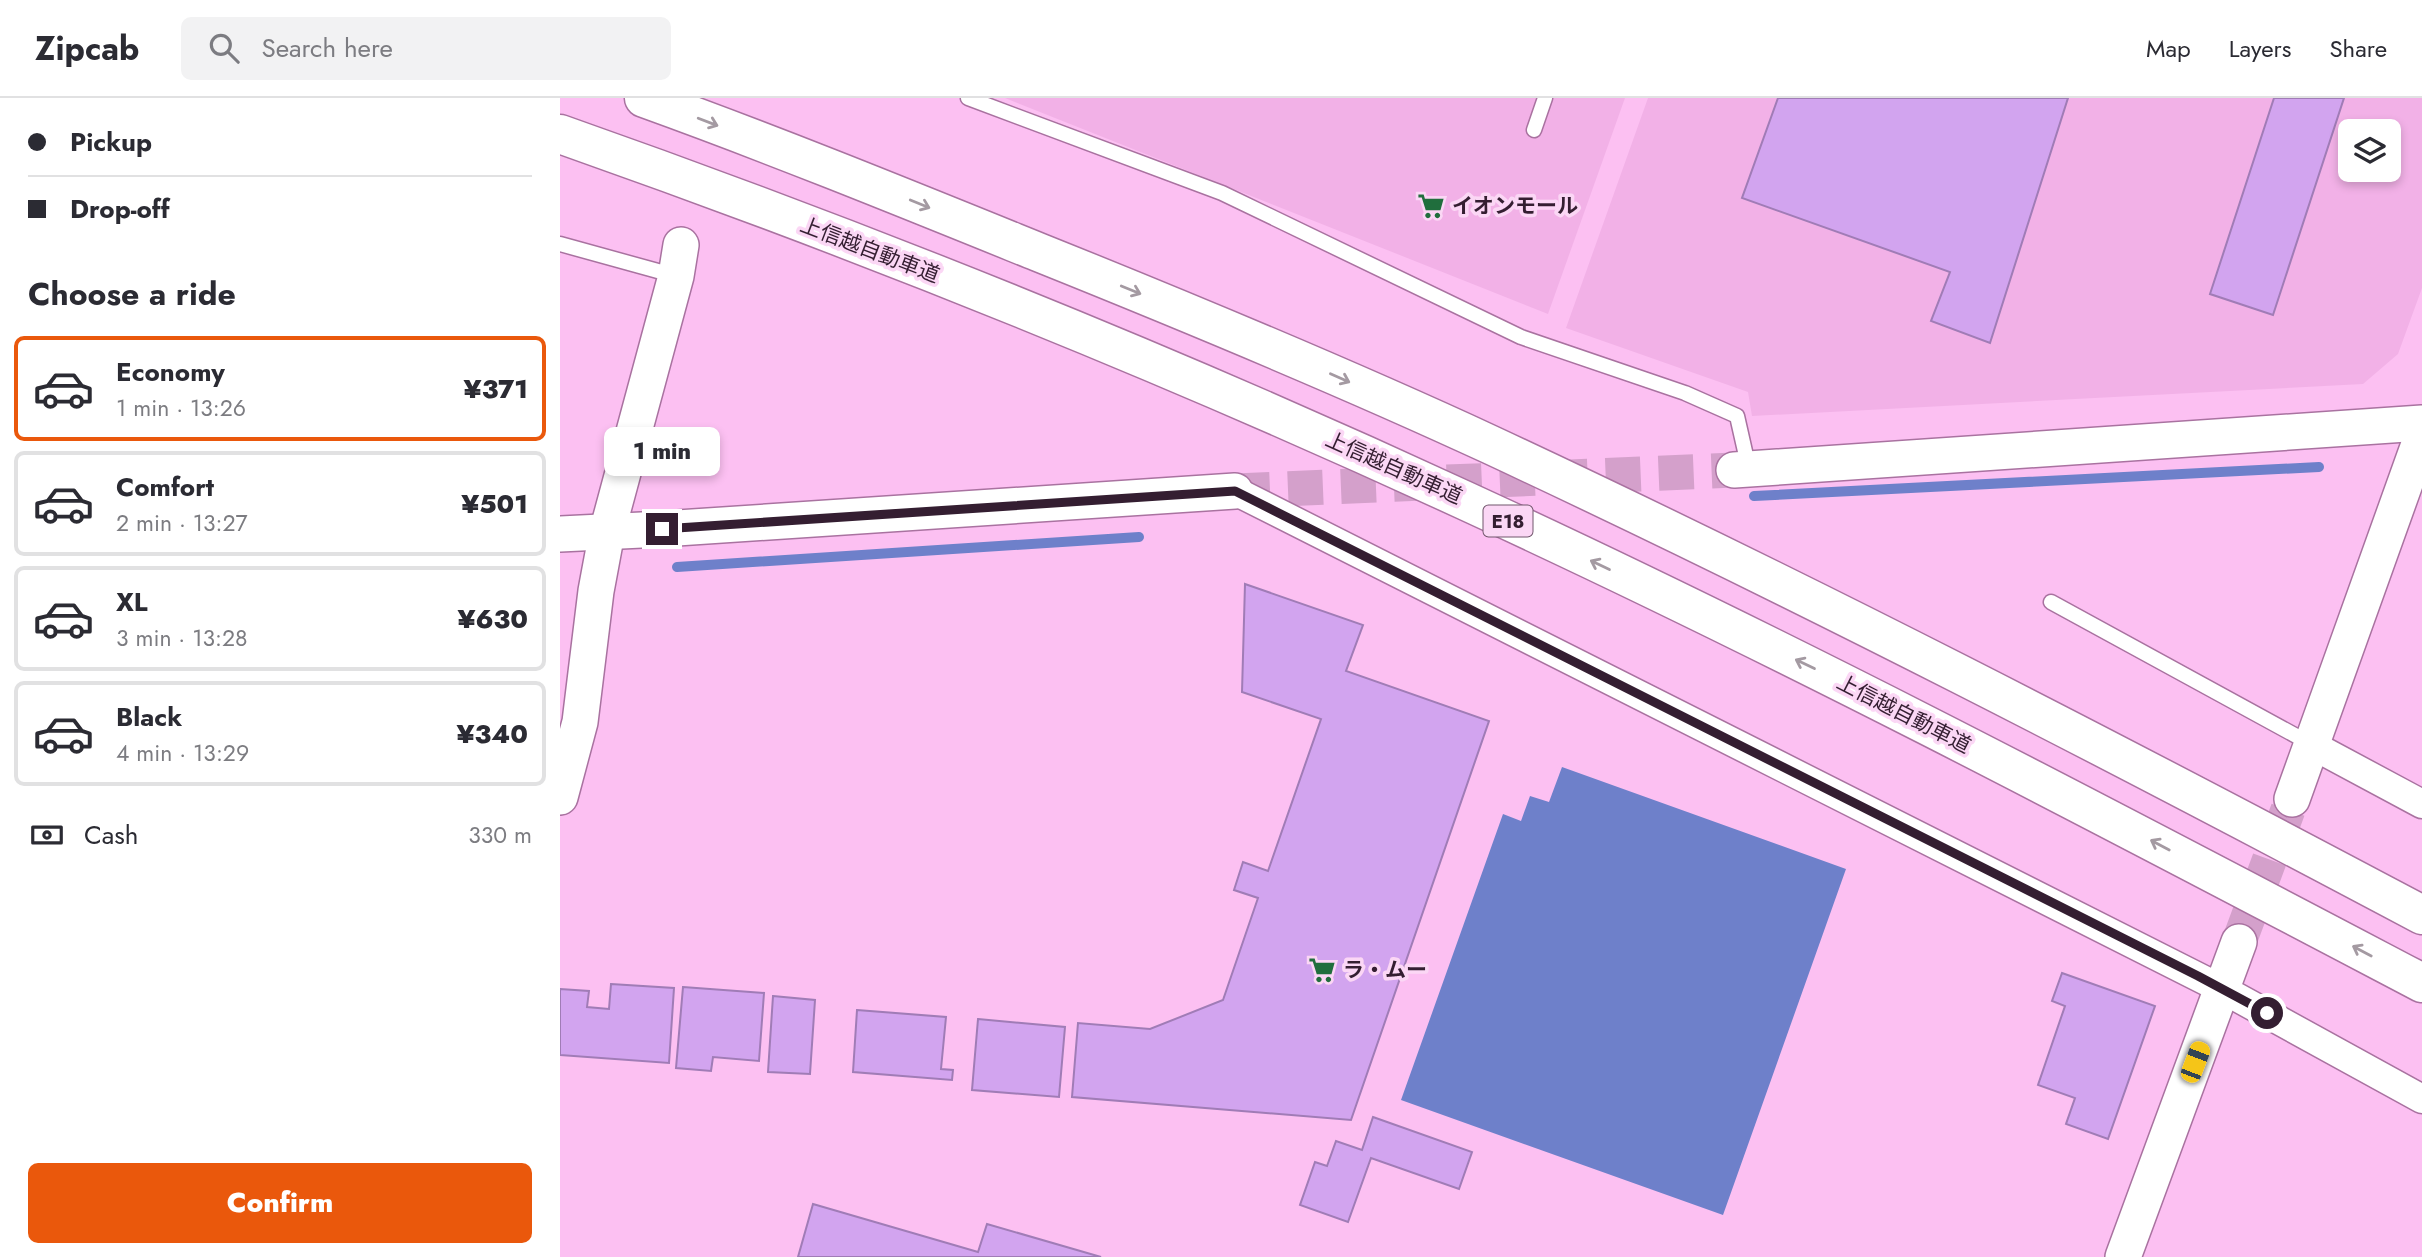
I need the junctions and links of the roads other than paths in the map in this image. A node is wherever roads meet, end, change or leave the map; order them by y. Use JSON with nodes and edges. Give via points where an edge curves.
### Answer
{"nodes":[{"id":1,"x":644,"y":98,"type":"edge"},
{"id":2,"x":968,"y":98,"type":"edge"},
{"id":3,"x":1545,"y":98,"type":"edge"},
{"id":4,"x":1534,"y":130,"type":"dead end"},
{"id":5,"x":560,"y":134,"type":"edge"},
{"id":6,"x":560,"y":243,"type":"edge"},
{"id":7,"x":679,"y":261,"type":"joint"},
{"id":8,"x":2422,"y":423,"type":"edge"},
{"id":9,"x":2422,"y":436,"type":"edge"},
{"id":10,"x":1742,"y":470,"type":"joint"},
{"id":11,"x":1235,"y":491,"type":"joint"},
{"id":12,"x":607,"y":532,"type":"junction"},
{"id":13,"x":560,"y":534,"type":"edge"},
{"id":14,"x":2052,"y":602,"type":"dead end"},
{"id":15,"x":2312,"y":745,"type":"junction"},
{"id":16,"x":560,"y":797,"type":"edge"},
{"id":17,"x":2292,"y":799,"type":"tunnel mouth"},
{"id":18,"x":2422,"y":804,"type":"edge"},
{"id":19,"x":2422,"y":915,"type":"edge"},
{"id":20,"x":2239,"y":942,"type":"tunnel mouth"},
{"id":21,"x":2422,"y":983,"type":"edge"},
{"id":22,"x":2222,"y":989,"type":"junction"},
{"id":23,"x":2422,"y":1098,"type":"edge"},
{"id":24,"x":2123,"y":1257,"type":"edge"}],
"edges":[{"from":1,"to":19,"type":"highway","one_way":true,"via":[[1101,277],[1490,445],[1912,650]]},
{"from":2,"to":10,"type":"lane","via":[[1222,193],[1521,337],[1685,393],[1737,416]]},
{"from":3,"to":4,"type":"lane"},
{"from":21,"to":5,"type":"highway","name":"上信越自動車道","number":"E18","one_way":true,"via":[[1885,704],[1467,501],[1081,333],[853,242]]},
{"from":6,"to":7,"type":"lane"},
{"from":7,"to":12,"type":"street"},
{"from":8,"to":10,"type":"street"},
{"from":9,"to":15,"type":"street"},
{"from":11,"to":12,"type":"street"},
{"from":11,"to":22,"type":"street"},
{"from":12,"to":13,"type":"street"},
{"from":12,"to":16,"type":"street","via":[[580,722]]},
{"from":14,"to":15,"type":"lane"},
{"from":15,"to":17,"type":"street"},
{"from":15,"to":18,"type":"street"},
{"from":20,"to":22,"type":"street"},
{"from":22,"to":23,"type":"street"},
{"from":22,"to":24,"type":"street"}]}
